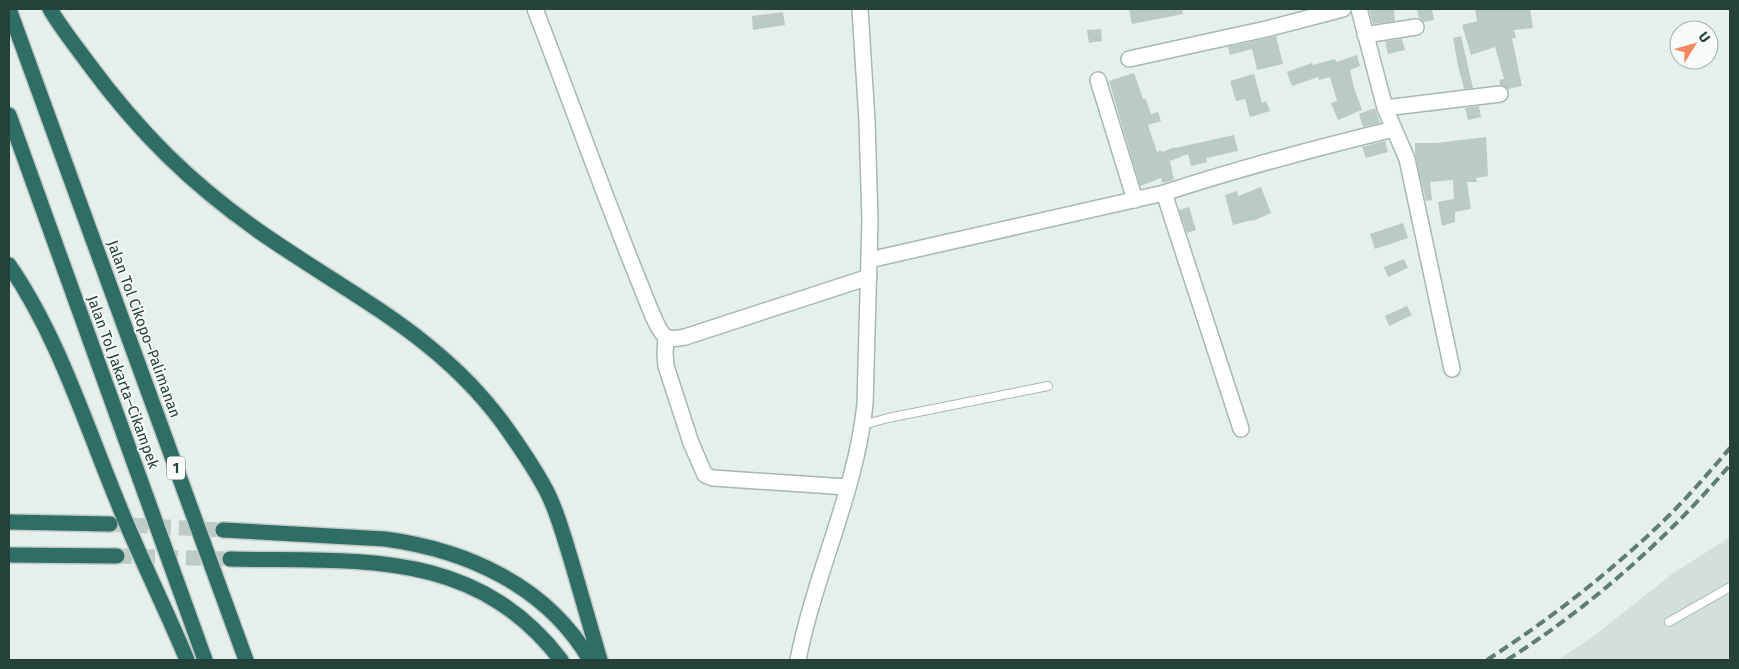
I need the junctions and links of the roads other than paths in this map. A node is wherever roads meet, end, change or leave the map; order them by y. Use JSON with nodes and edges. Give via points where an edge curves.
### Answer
{"nodes":[{"id":1,"x":10,"y":9,"type":"edge"},
{"id":2,"x":50,"y":9,"type":"edge"},
{"id":3,"x":535,"y":9,"type":"edge"},
{"id":4,"x":860,"y":9,"type":"edge"},
{"id":5,"x":1343,"y":9,"type":"edge"},
{"id":6,"x":1359,"y":9,"type":"edge"},
{"id":7,"x":1416,"y":27,"type":"dead end"},
{"id":8,"x":1365,"y":35,"type":"junction"},
{"id":9,"x":1129,"y":59,"type":"dead end"},
{"id":10,"x":1098,"y":80,"type":"dead end"},
{"id":11,"x":1500,"y":94,"type":"dead end"},
{"id":12,"x":1385,"y":108,"type":"junction"},
{"id":13,"x":9,"y":115,"type":"edge"},
{"id":14,"x":1394,"y":129,"type":"junction"},
{"id":15,"x":1164,"y":193,"type":"junction"},
{"id":16,"x":1136,"y":200,"type":"junction"},
{"id":17,"x":869,"y":260,"type":"junction"},
{"id":18,"x":9,"y":264,"type":"edge"},
{"id":19,"x":869,"y":278,"type":"junction"},
{"id":20,"x":666,"y":337,"type":"junction"},
{"id":21,"x":1452,"y":369,"type":"dead end"},
{"id":22,"x":1048,"y":386,"type":"dead end"},
{"id":23,"x":862,"y":425,"type":"junction"},
{"id":24,"x":1241,"y":429,"type":"dead end"},
{"id":25,"x":847,"y":487,"type":"junction"},
{"id":26,"x":9,"y":522,"type":"edge"},
{"id":27,"x":110,"y":524,"type":"tunnel mouth"},
{"id":28,"x":223,"y":530,"type":"tunnel mouth"},
{"id":29,"x":9,"y":555,"type":"edge"},
{"id":30,"x":117,"y":556,"type":"tunnel mouth"},
{"id":31,"x":230,"y":559,"type":"tunnel mouth"},
{"id":32,"x":1730,"y":587,"type":"edge"},
{"id":33,"x":1670,"y":622,"type":"dead end"},
{"id":34,"x":187,"y":660,"type":"edge"},
{"id":35,"x":205,"y":660,"type":"edge"},
{"id":36,"x":246,"y":660,"type":"edge"},
{"id":37,"x":560,"y":660,"type":"edge"},
{"id":38,"x":590,"y":660,"type":"edge"},
{"id":39,"x":600,"y":660,"type":"edge"},
{"id":40,"x":798,"y":660,"type":"edge"}],
"edges":[{"from":1,"to":36,"type":"highway","name":"Jalan Tol Cikopo–Palimanan","number":"1"},
{"from":2,"to":39,"type":"highway","via":[[108,90],[170,160],[261,233],[427,343],[482,397],[512,435],[549,497]]},
{"from":3,"to":20,"type":"street","via":[[627,252],[651,312]]},
{"from":4,"to":17,"type":"street","via":[[867,121]]},
{"from":5,"to":9,"type":"street"},
{"from":6,"to":8,"type":"street"},
{"from":7,"to":8,"type":"street"},
{"from":8,"to":12,"type":"street"},
{"from":10,"to":16,"type":"street"},
{"from":11,"to":12,"type":"street"},
{"from":12,"to":14,"type":"street"},
{"from":13,"to":35,"type":"highway","name":"Jalan Tol Jakarta–Cikampek"},
{"from":14,"to":15,"type":"street","via":[[1297,153]]},
{"from":14,"to":21,"type":"street","via":[[1407,159]]},
{"from":15,"to":16,"type":"street"},
{"from":15,"to":24,"type":"street"},
{"from":16,"to":17,"type":"street"},
{"from":17,"to":19,"type":"street"},
{"from":18,"to":34,"type":"highway","via":[[50,336],[119,506]]},
{"from":19,"to":20,"type":"street","via":[[684,337]]},
{"from":19,"to":23,"type":"street","via":[[867,377]]},
{"from":20,"to":25,"type":"street","via":[[666,366],[705,475]]},
{"from":22,"to":23,"type":"lane"},
{"from":23,"to":25,"type":"street"},
{"from":25,"to":40,"type":"street","via":[[808,613]]},
{"from":26,"to":27,"type":"highway"},
{"from":28,"to":38,"type":"highway","via":[[384,539],[458,555],[522,588],[561,622]]},
{"from":29,"to":30,"type":"highway"},
{"from":31,"to":37,"type":"highway","via":[[361,562],[430,572],[476,589],[516,614]]},
{"from":32,"to":33,"type":"lane"}]}
